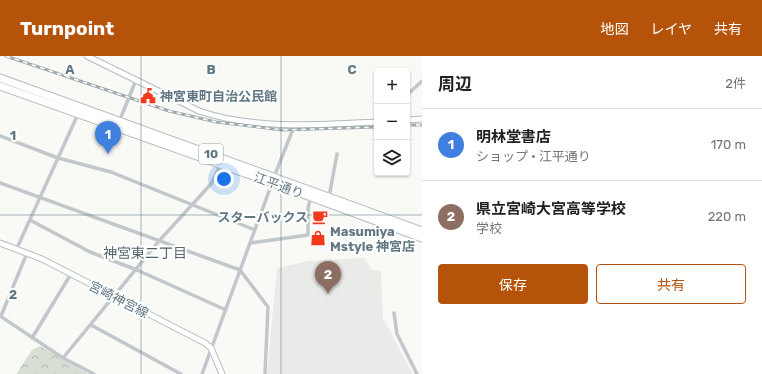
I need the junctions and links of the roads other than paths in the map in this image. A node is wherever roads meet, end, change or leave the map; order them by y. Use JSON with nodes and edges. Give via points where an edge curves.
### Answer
{"nodes":[{"id":1,"x":87,"y":56,"type":"edge"},
{"id":2,"x":0,"y":78,"type":"edge"},
{"id":3,"x":136,"y":80,"type":"junction"},
{"id":4,"x":422,"y":81,"type":"edge"},
{"id":5,"x":0,"y":86,"type":"edge"},
{"id":6,"x":410,"y":93,"type":"edge"},
{"id":7,"x":78,"y":113,"type":"junction"},
{"id":8,"x":422,"y":119,"type":"edge"},
{"id":9,"x":410,"y":120,"type":"edge"},
{"id":10,"x":374,"y":122,"type":"edge"},
{"id":11,"x":118,"y":124,"type":"junction"},
{"id":12,"x":295,"y":124,"type":"junction"},
{"id":13,"x":0,"y":136,"type":"edge"},
{"id":14,"x":337,"y":154,"type":"dead end"},
{"id":15,"x":58,"y":158,"type":"junction"},
{"id":16,"x":221,"y":164,"type":"junction"},
{"id":17,"x":274,"y":180,"type":"junction"},
{"id":18,"x":0,"y":183,"type":"edge"},
{"id":19,"x":40,"y":197,"type":"junction"},
{"id":20,"x":311,"y":197,"type":"junction"},
{"id":21,"x":329,"y":197,"type":"junction"},
{"id":22,"x":191,"y":204,"type":"junction"},
{"id":23,"x":30,"y":220,"type":"junction"},
{"id":24,"x":255,"y":230,"type":"junction"},
{"id":25,"x":422,"y":231,"type":"edge"},
{"id":26,"x":422,"y":238,"type":"edge"},
{"id":27,"x":159,"y":241,"type":"junction"},
{"id":28,"x":250,"y":243,"type":"junction"},
{"id":29,"x":0,"y":244,"type":"edge"},
{"id":30,"x":17,"y":248,"type":"junction"},
{"id":31,"x":27,"y":252,"type":"junction"},
{"id":32,"x":137,"y":270,"type":"junction"},
{"id":33,"x":240,"y":270,"type":"junction"},
{"id":34,"x":71,"y":274,"type":"junction"},
{"id":35,"x":114,"y":297,"type":"junction"},
{"id":36,"x":226,"y":310,"type":"junction"},
{"id":37,"x":394,"y":313,"type":"dead end"},
{"id":38,"x":0,"y":316,"type":"edge"},
{"id":39,"x":91,"y":325,"type":"junction"},
{"id":40,"x":32,"y":338,"type":"junction"},
{"id":41,"x":211,"y":348,"type":"junction"},
{"id":42,"x":63,"y":358,"type":"junction"},
{"id":43,"x":94,"y":374,"type":"edge"},
{"id":44,"x":181,"y":374,"type":"edge"},
{"id":45,"x":202,"y":374,"type":"edge"},
{"id":46,"x":222,"y":374,"type":"edge"},
{"id":47,"x":265,"y":374,"type":"edge"},
{"id":48,"x":417,"y":374,"type":"edge"}],
"edges":[{"from":1,"to":3,"type":"street"},
{"from":2,"to":11,"type":"highway","name":"江平通り","number":"10"},
{"from":3,"to":11,"type":"street"},
{"from":3,"to":12,"type":"street","via":[[211,115],[274,124]]},
{"from":4,"to":6,"type":"street"},
{"from":5,"to":7,"type":"highway","name":"江平通り","number":"10"},
{"from":7,"to":11,"type":"highway","name":"江平通り","number":"10"},
{"from":7,"to":15,"type":"street"},
{"from":8,"to":9,"type":"street"},
{"from":10,"to":12,"type":"street"},
{"from":11,"to":16,"type":"highway","name":"江平通り","number":"10"},
{"from":11,"to":17,"type":"highway","name":"江平通り","number":"10"},
{"from":12,"to":17,"type":"street"},
{"from":13,"to":15,"type":"street"},
{"from":14,"to":21,"type":"street"},
{"from":15,"to":19,"type":"street"},
{"from":15,"to":22,"type":"street","via":[[110,172]]},
{"from":16,"to":17,"type":"highway","name":"江平通り","number":"10"},
{"from":16,"to":22,"type":"street","via":[[211,184]]},
{"from":17,"to":20,"type":"highway","name":"江平通り","number":"10"},
{"from":17,"to":21,"type":"highway","name":"江平通り","number":"10"},
{"from":17,"to":24,"type":"street"},
{"from":18,"to":19,"type":"street"},
{"from":19,"to":23,"type":"street"},
{"from":19,"to":27,"type":"street"},
{"from":20,"to":26,"type":"highway","name":"江平通り","number":"10"},
{"from":20,"to":28,"type":"street","via":[[308,208],[308,235]]},
{"from":21,"to":25,"type":"highway","name":"江平通り","number":"10"},
{"from":22,"to":24,"type":"street"},
{"from":22,"to":27,"type":"street"},
{"from":23,"to":30,"type":"street"},
{"from":23,"to":32,"type":"street","via":[[90,252]]},
{"from":24,"to":28,"type":"street"},
{"from":27,"to":32,"type":"street"},
{"from":27,"to":33,"type":"street"},
{"from":28,"to":33,"type":"street"},
{"from":29,"to":30,"type":"street","name":"宮崎神宮線"},
{"from":30,"to":31,"type":"street","name":"宮崎神宮線"},
{"from":31,"to":34,"type":"street","name":"宮崎神宮線"},
{"from":31,"to":38,"type":"street"},
{"from":32,"to":35,"type":"street"},
{"from":32,"to":36,"type":"street"},
{"from":33,"to":36,"type":"street"},
{"from":33,"to":47,"type":"street","via":[[268,307]]},
{"from":34,"to":35,"type":"street","name":"宮崎神宮線"},
{"from":34,"to":40,"type":"street"},
{"from":35,"to":39,"type":"street"},
{"from":35,"to":41,"type":"street","name":"宮崎神宮線"},
{"from":36,"to":41,"type":"street"},
{"from":37,"to":48,"type":"street","via":[[397,334]]},
{"from":38,"to":40,"type":"street"},
{"from":39,"to":42,"type":"street"},
{"from":39,"to":44,"type":"street"},
{"from":40,"to":42,"type":"street"},
{"from":41,"to":45,"type":"street"},
{"from":41,"to":46,"type":"street"},
{"from":42,"to":43,"type":"street"}]}
